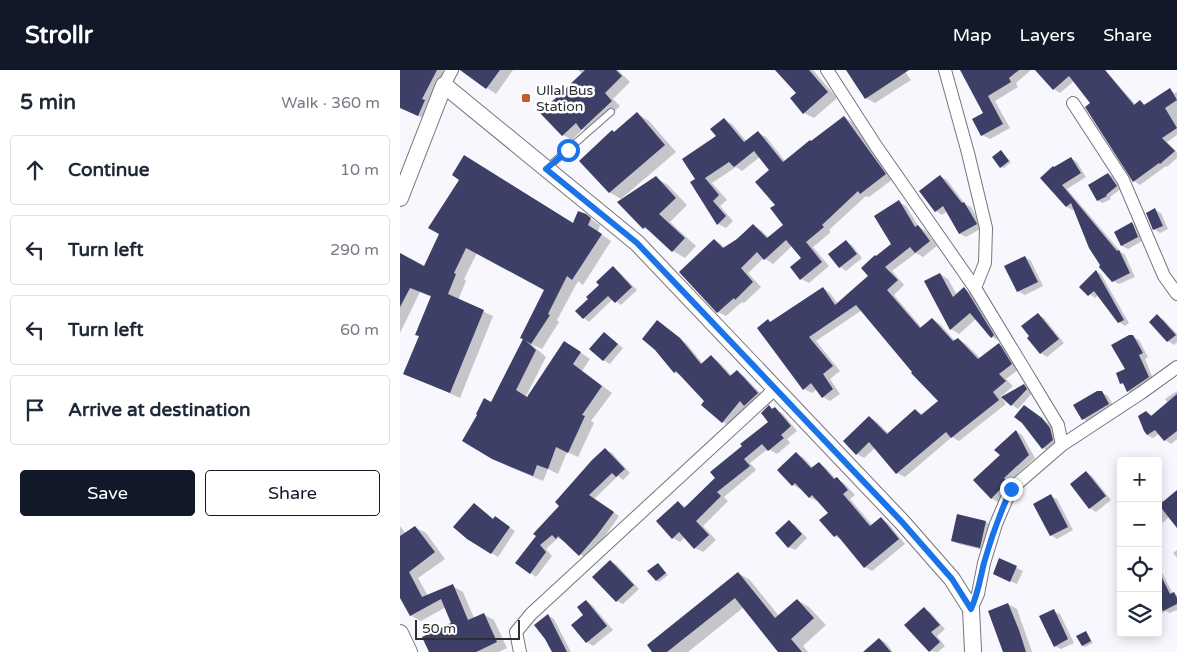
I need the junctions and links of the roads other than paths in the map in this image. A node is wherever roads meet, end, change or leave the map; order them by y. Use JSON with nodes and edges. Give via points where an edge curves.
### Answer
{"nodes":[{"id":1,"x":452,"y":70,"type":"edge"},
{"id":2,"x":827,"y":70,"type":"edge"},
{"id":3,"x":945,"y":70,"type":"edge"},
{"id":4,"x":444,"y":85,"type":"junction"},
{"id":5,"x":1073,"y":103,"type":"dead end"},
{"id":6,"x":611,"y":112,"type":"dead end"},
{"id":7,"x":546,"y":169,"type":"junction"},
{"id":8,"x":400,"y":198,"type":"edge"},
{"id":9,"x":975,"y":288,"type":"junction"},
{"id":10,"x":1177,"y":294,"type":"edge"},
{"id":11,"x":1177,"y":367,"type":"edge"},
{"id":12,"x":776,"y":388,"type":"junction"},
{"id":13,"x":1062,"y":445,"type":"junction"},
{"id":14,"x":971,"y":609,"type":"junction"},
{"id":15,"x":400,"y":633,"type":"edge"},
{"id":16,"x":973,"y":651,"type":"edge"},
{"id":17,"x":409,"y":652,"type":"edge"},
{"id":18,"x":520,"y":652,"type":"edge"}],
"edges":[{"from":1,"to":4,"type":"street"},
{"from":2,"to":9,"type":"street"},
{"from":3,"to":9,"type":"street","via":[[986,228],[985,263]]},
{"from":4,"to":7,"type":"street"},
{"from":4,"to":8,"type":"street"},
{"from":5,"to":10,"type":"street","via":[[1123,180],[1164,276]]},
{"from":6,"to":7,"type":"lane"},
{"from":7,"to":12,"type":"street","via":[[637,243]]},
{"from":9,"to":13,"type":"street","via":[[1058,424]]},
{"from":11,"to":13,"type":"street"},
{"from":12,"to":14,"type":"street","via":[[902,522],[952,579]]},
{"from":12,"to":18,"type":"street","via":[[531,614],[516,632]]},
{"from":13,"to":14,"type":"street","via":[[1011,489],[996,524]]},
{"from":14,"to":16,"type":"street"},
{"from":15,"to":17,"type":"street"}]}
